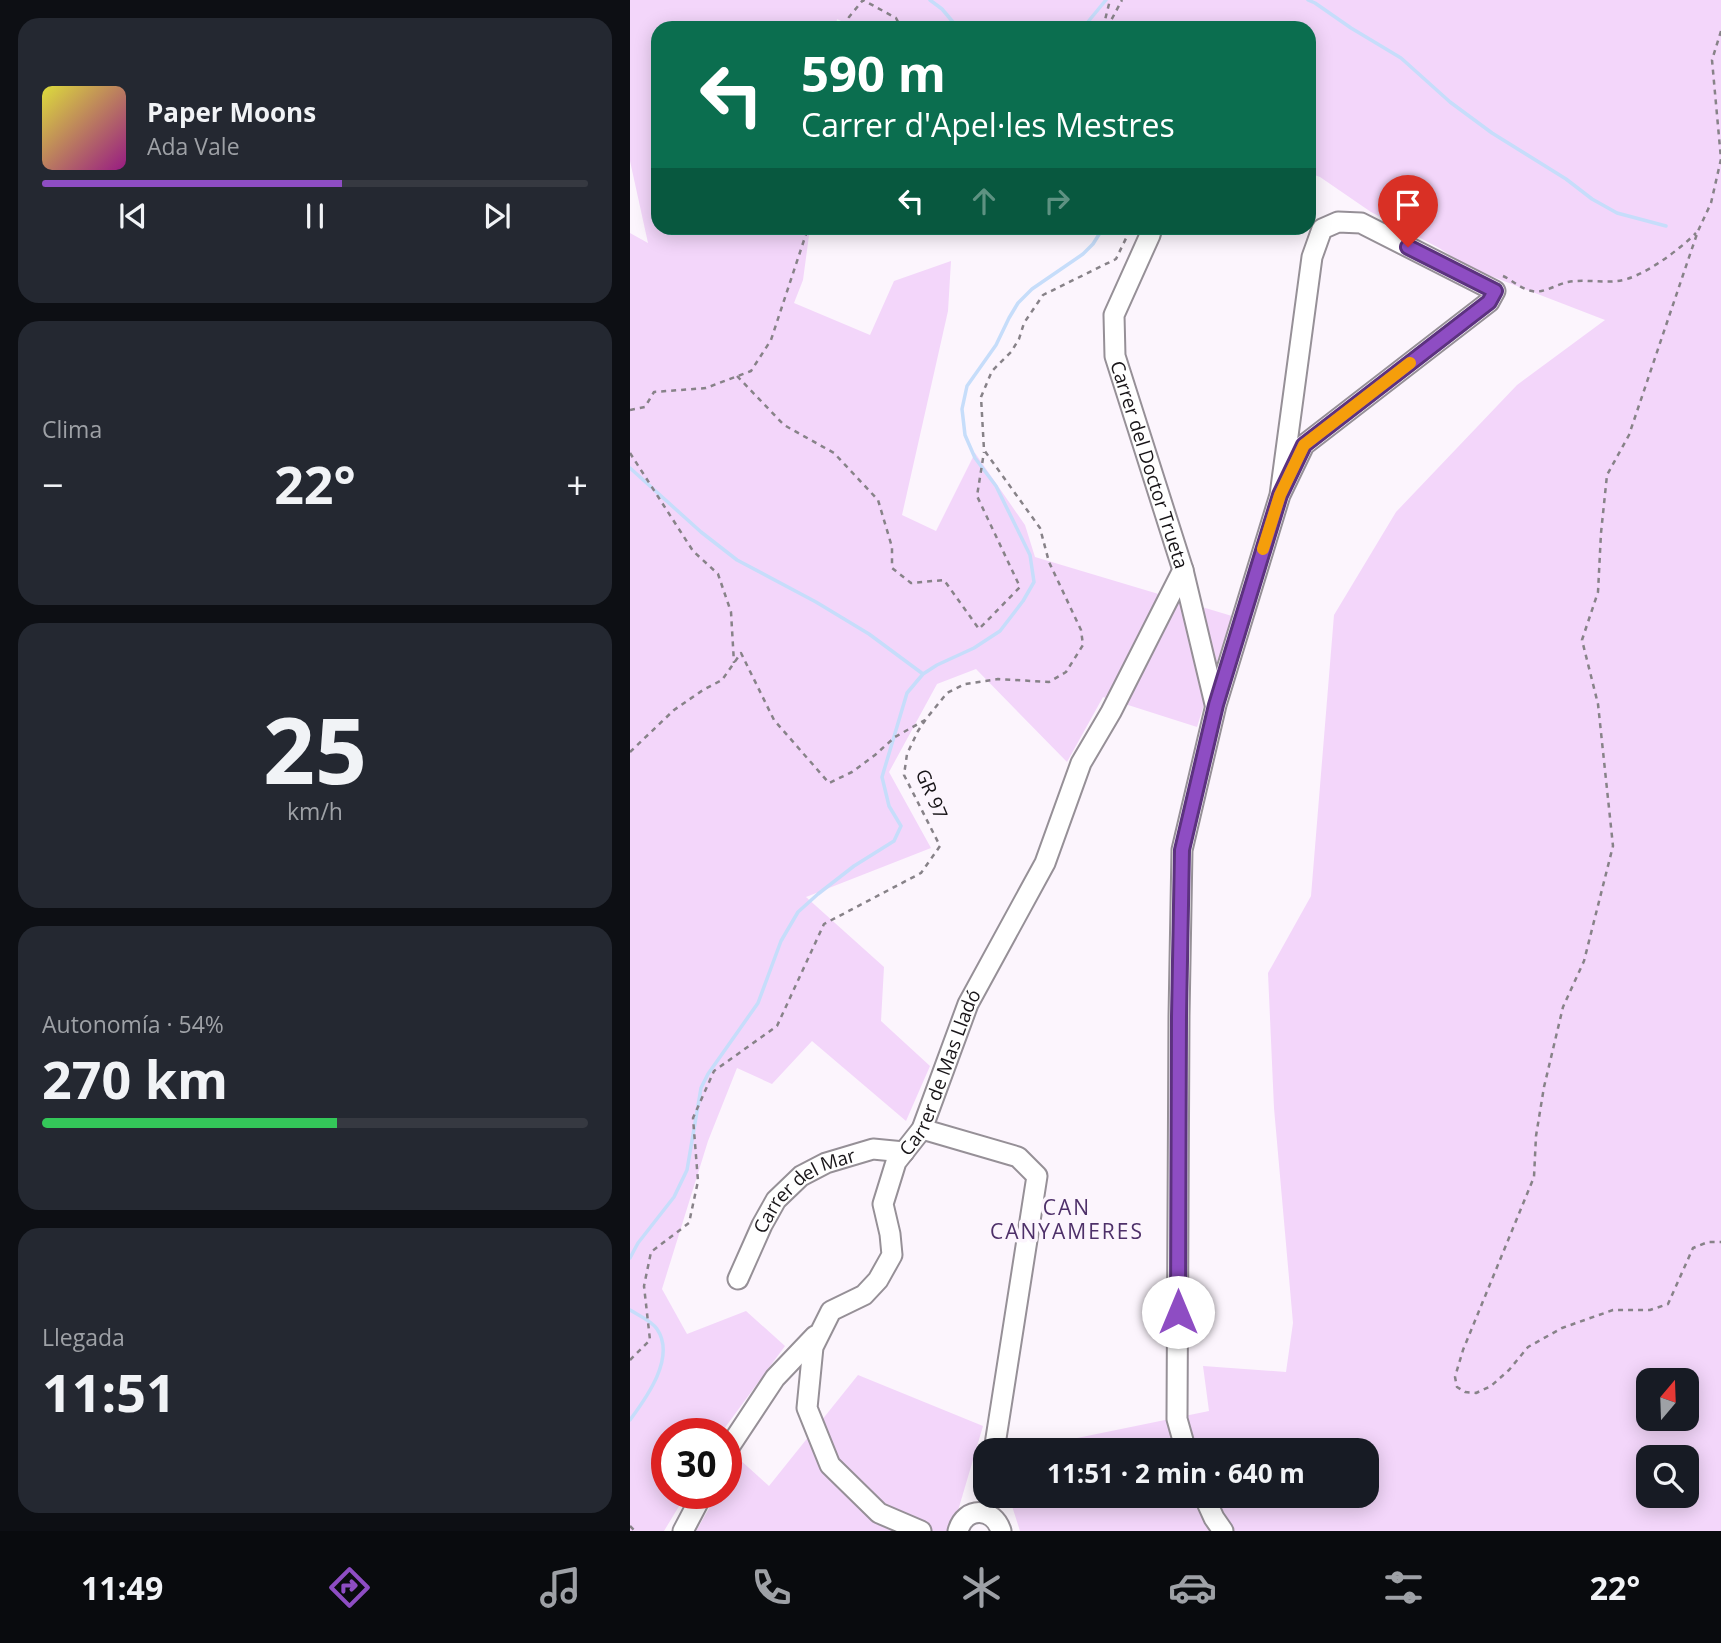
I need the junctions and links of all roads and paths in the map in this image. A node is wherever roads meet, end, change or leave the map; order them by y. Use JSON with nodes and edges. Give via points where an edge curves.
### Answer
{"nodes":[{"id":1,"x":1110,"y":0,"type":"edge"},
{"id":2,"x":1122,"y":0,"type":"edge"},
{"id":3,"x":849,"y":21,"type":"edge"},
{"id":4,"x":897,"y":21,"type":"edge"},
{"id":5,"x":1106,"y":21,"type":"edge"},
{"id":6,"x":1109,"y":21,"type":"edge"},
{"id":7,"x":1721,"y":31,"type":"edge"},
{"id":8,"x":1698,"y":231,"type":"junction"},
{"id":9,"x":806,"y":235,"type":"edge"},
{"id":10,"x":1128,"y":235,"type":"edge"},
{"id":11,"x":1150,"y":235,"type":"edge"},
{"id":12,"x":1487,"y":287,"type":"junction"},
{"id":13,"x":737,"y":376,"type":"junction"},
{"id":14,"x":630,"y":410,"type":"edge"},
{"id":15,"x":984,"y":450,"type":"junction"},
{"id":16,"x":630,"y":453,"type":"edge"},
{"id":17,"x":1280,"y":495,"type":"junction"},
{"id":18,"x":1183,"y":570,"type":"junction"},
{"id":19,"x":734,"y":663,"type":"junction"},
{"id":20,"x":1216,"y":705,"type":"junction"},
{"id":21,"x":926,"y":719,"type":"junction"},
{"id":22,"x":630,"y":752,"type":"edge"},
{"id":23,"x":922,"y":1129,"type":"junction"},
{"id":24,"x":904,"y":1152,"type":"junction"},
{"id":25,"x":1721,"y":1242,"type":"edge"},
{"id":26,"x":738,"y":1279,"type":"dead end"},
{"id":27,"x":821,"y":1331,"type":"junction"},
{"id":28,"x":630,"y":1360,"type":"edge"},
{"id":29,"x":742,"y":1428,"type":"edge"},
{"id":30,"x":996,"y":1438,"type":"edge"},
{"id":31,"x":1182,"y":1438,"type":"edge"},
{"id":32,"x":981,"y":1508,"type":"edge"},
{"id":33,"x":987,"y":1508,"type":"edge"},
{"id":34,"x":1209,"y":1508,"type":"edge"},
{"id":35,"x":694,"y":1509,"type":"edge"},
{"id":36,"x":630,"y":1526,"type":"edge"},
{"id":37,"x":1002,"y":1530,"type":"edge"},
{"id":38,"x":635,"y":1531,"type":"edge"},
{"id":39,"x":682,"y":1531,"type":"edge"},
{"id":40,"x":920,"y":1531,"type":"edge"},
{"id":41,"x":958,"y":1531,"type":"edge"},
{"id":42,"x":1223,"y":1531,"type":"edge"}],
"edges":[{"from":1,"to":5,"type":"path"},
{"from":2,"to":6,"type":"path"},
{"from":3,"to":4,"type":"path","via":[[863,0]]},
{"from":7,"to":8,"type":"path","via":[[1712,60],[1721,159],[1711,203]]},
{"from":8,"to":12,"type":"path","via":[[1669,256],[1625,280],[1578,280],[1541,292],[1497,273],[1488,276]]},
{"from":8,"to":25,"type":"path","via":[[1629,435],[1607,475],[1598,592],[1582,640],[1598,704],[1614,846],[1584,961],[1563,1007],[1536,1136],[1534,1177],[1463,1350],[1455,1377],[1457,1387],[1476,1393],[1491,1387],[1528,1347],[1562,1328],[1613,1310],[1650,1310],[1668,1304],[1693,1248]]},
{"from":9,"to":13,"type":"path","via":[[771,340],[751,371]]},
{"from":10,"to":15,"type":"path","via":[[1116,259],[1043,295],[1024,323],[1019,339],[992,371],[981,397]]},
{"from":11,"to":18,"type":"street","name":"Carrer del Doctor Trueta","via":[[1114,315],[1115,356]]},
{"from":12,"to":17,"type":"street","via":[[1489,302],[1304,445]]},
{"from":12,"to":17,"type":"street","via":[[1361,223],[1338,222],[1322,229],[1312,257]]},
{"from":13,"to":14,"type":"path","via":[[706,388],[654,391],[645,407]]},
{"from":13,"to":15,"type":"path","via":[[784,425],[834,453],[878,500],[892,547],[892,568],[911,583],[944,580],[979,629],[1020,587],[976,496]]},
{"from":15,"to":21,"type":"path","name":"GR 97","via":[[1040,528],[1083,645],[1066,672],[1049,682],[965,684],[947,693]]},
{"from":16,"to":19,"type":"path","via":[[693,551],[718,574],[731,612]]},
{"from":17,"to":20,"type":"street"},
{"from":18,"to":20,"type":"street","name":"Carrer del Doctor Trueta"},
{"from":18,"to":23,"type":"street","name":"Carrer de Mas Lladó","via":[[1081,763],[1045,863],[968,1004]]},
{"from":19,"to":21,"type":"path","via":[[741,653],[774,720],[829,783]]},
{"from":19,"to":22,"type":"path","via":[[722,680],[674,710]]},
{"from":20,"to":31,"type":"street","via":[[1182,850],[1177,1419]]},
{"from":21,"to":28,"type":"path","name":"GR 97","via":[[907,754],[904,775],[940,846],[921,873],[824,924],[777,1026],[715,1071],[693,1118],[698,1181],[689,1223],[651,1252],[644,1286],[650,1340]]},
{"from":23,"to":24,"type":"street","name":"Carrer de Mas Lladó"},
{"from":23,"to":30,"type":"street","via":[[1018,1157],[1037,1176]]},
{"from":24,"to":26,"type":"street","name":"Carrer del Mar","via":[[873,1150],[826,1163],[801,1176],[776,1200]]},
{"from":24,"to":27,"type":"street","name":"Carrer de Mas Lladó","via":[[896,1161],[883,1204],[892,1255],[864,1295],[831,1311]]},
{"from":27,"to":29,"type":"street","via":[[775,1378]]},
{"from":27,"to":40,"type":"street","name":"Carrer de Mas Lladó","via":[[813,1347],[807,1408],[830,1465],[879,1513]]},
{"from":32,"to":41,"type":"street","via":[[963,1520]]},
{"from":33,"to":37,"type":"street"},
{"from":34,"to":42,"type":"street"},
{"from":35,"to":39,"type":"street"},
{"from":36,"to":38,"type":"path"}]}
